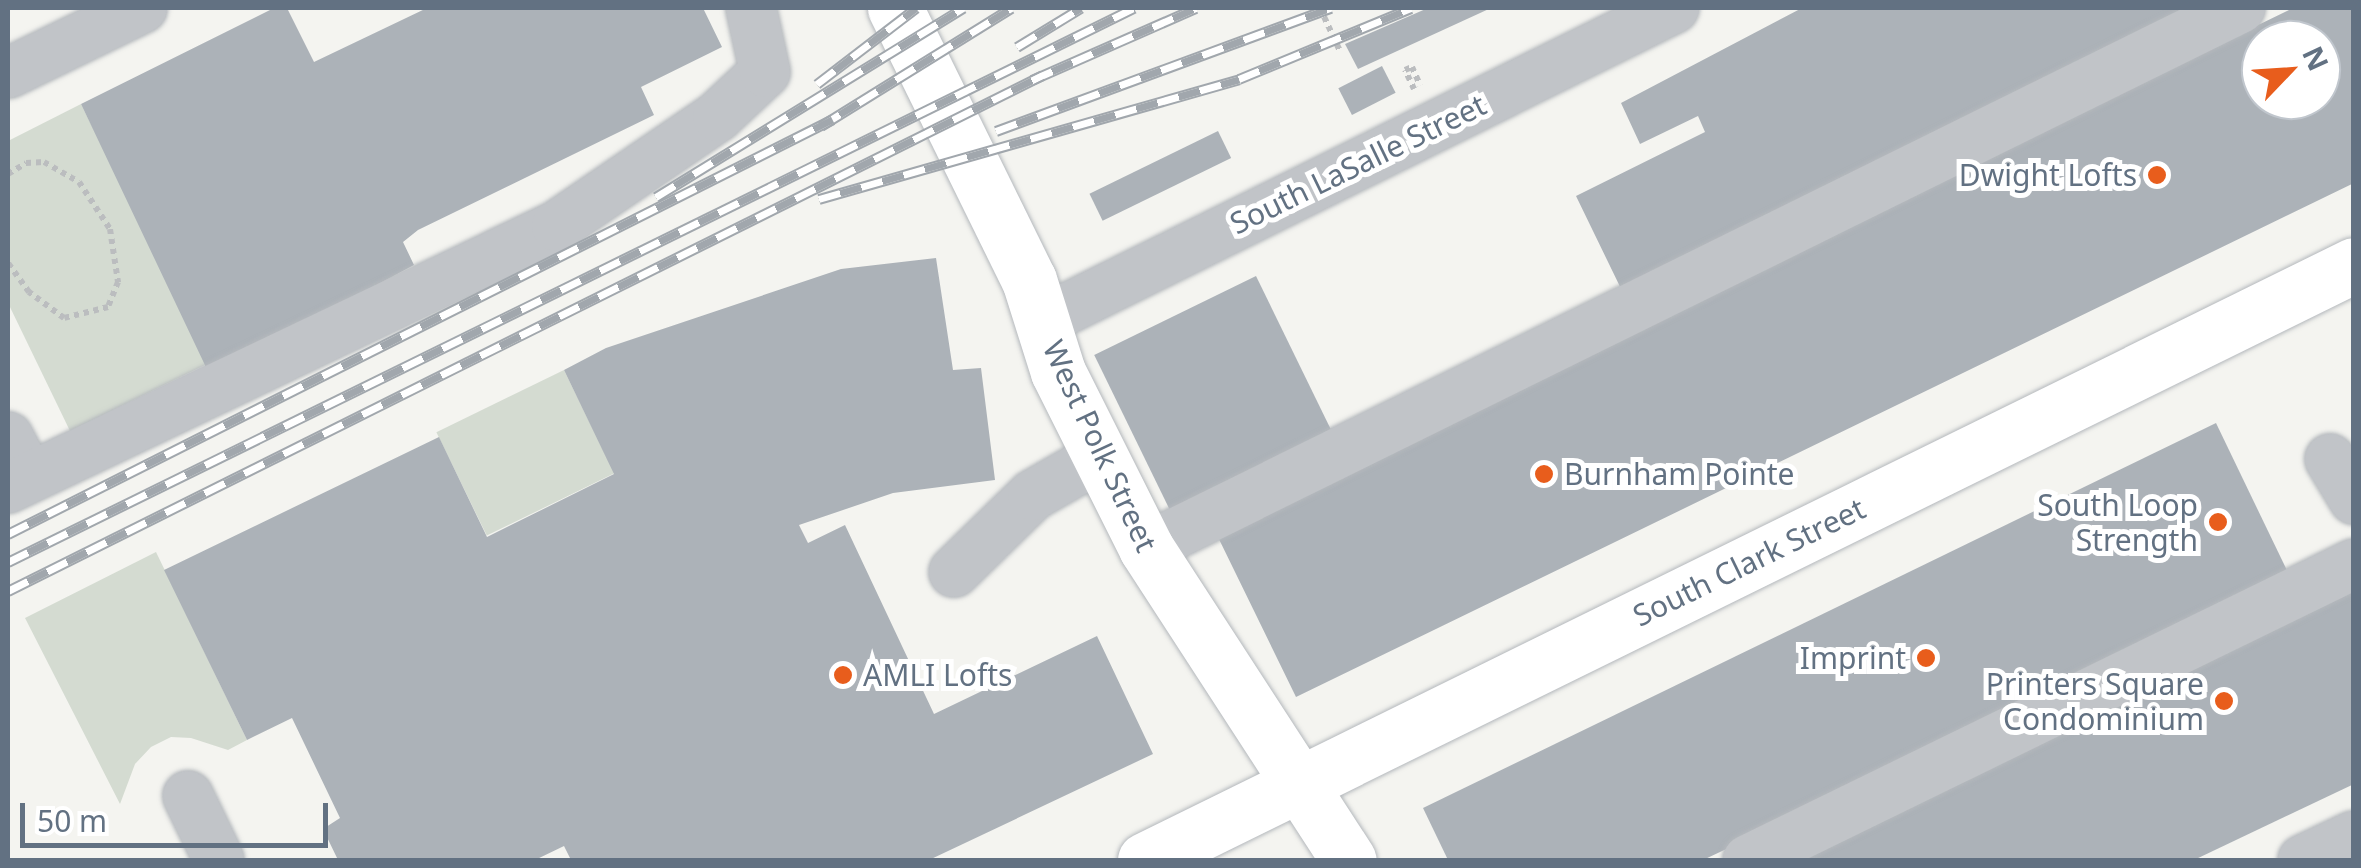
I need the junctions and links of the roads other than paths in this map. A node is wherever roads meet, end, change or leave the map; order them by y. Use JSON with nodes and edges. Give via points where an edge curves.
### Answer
{"nodes":[{"id":1,"x":142,"y":8,"type":"edge"},
{"id":2,"x":751,"y":8,"type":"edge"},
{"id":3,"x":896,"y":8,"type":"edge"},
{"id":4,"x":1674,"y":8,"type":"edge"},
{"id":5,"x":2240,"y":8,"type":"edge"},
{"id":6,"x":8,"y":73,"type":"edge"},
{"id":7,"x":2354,"y":264,"type":"edge"},
{"id":8,"x":1042,"y":322,"type":"junction"},
{"id":9,"x":1100,"y":456,"type":"junction"},
{"id":10,"x":15,"y":467,"type":"edge"},
{"id":11,"x":1146,"y":548,"type":"junction"},
{"id":12,"x":2354,"y":564,"type":"edge"},
{"id":13,"x":954,"y":572,"type":"dead end"},
{"id":14,"x":1300,"y":784,"type":"junction"},
{"id":15,"x":188,"y":796,"type":"dead end"},
{"id":16,"x":2354,"y":836,"type":"edge"},
{"id":17,"x":219,"y":860,"type":"edge"},
{"id":18,"x":1144,"y":860,"type":"edge"},
{"id":19,"x":1349,"y":860,"type":"edge"},
{"id":20,"x":1748,"y":860,"type":"edge"},
{"id":21,"x":2303,"y":860,"type":"edge"}],
"edges":[{"from":1,"to":6,"type":"street"},
{"from":2,"to":10,"type":"street","via":[[765,72],[718,116],[557,226]]},
{"from":3,"to":8,"type":"main road","name":"West Polk Street","via":[[1029,280]]},
{"from":4,"to":8,"type":"street","name":"South LaSalle Street"},
{"from":5,"to":11,"type":"street"},
{"from":7,"to":14,"type":"main road","name":"South Clark Street"},
{"from":8,"to":9,"type":"main road","name":"West Polk Street","via":[[1058,372]]},
{"from":9,"to":11,"type":"main road","name":"West Polk Street"},
{"from":9,"to":13,"type":"street","via":[[1033,495]]},
{"from":11,"to":14,"type":"main road","name":"West Polk Street"},
{"from":12,"to":20,"type":"street"},
{"from":14,"to":18,"type":"main road","name":"South Clark Street"},
{"from":14,"to":19,"type":"main road","name":"West Polk Street"},
{"from":15,"to":17,"type":"street"},
{"from":16,"to":21,"type":"street"}]}
